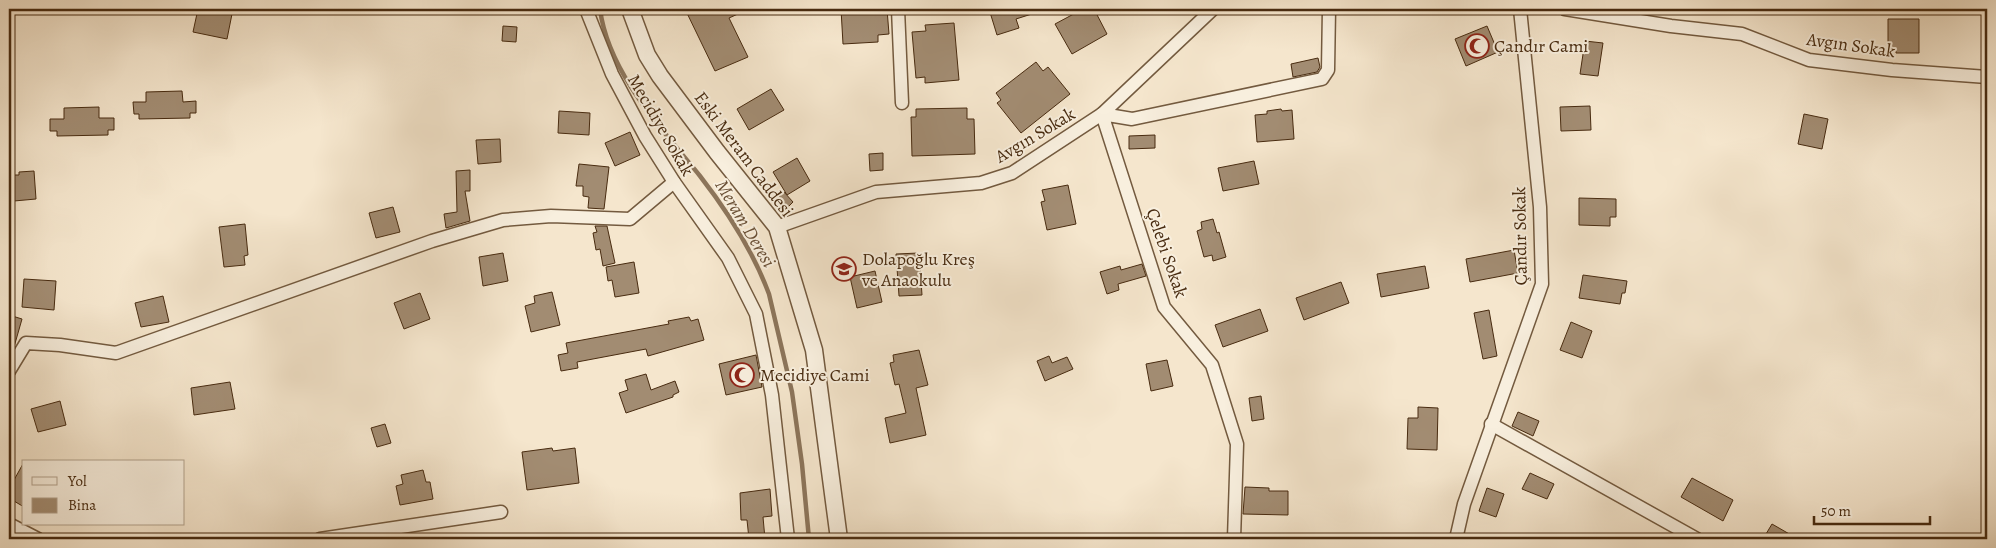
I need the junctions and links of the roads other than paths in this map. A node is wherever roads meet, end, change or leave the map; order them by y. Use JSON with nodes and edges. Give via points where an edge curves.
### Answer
{"nodes":[{"id":1,"x":586,"y":9,"type":"edge"},
{"id":2,"x":630,"y":9,"type":"edge"},
{"id":3,"x":898,"y":9,"type":"edge"},
{"id":4,"x":1213,"y":9,"type":"edge"},
{"id":5,"x":1329,"y":9,"type":"edge"},
{"id":6,"x":1520,"y":9,"type":"edge"},
{"id":7,"x":1565,"y":9,"type":"edge"},
{"id":8,"x":1585,"y":10,"type":"edge"},
{"id":9,"x":1987,"y":77,"type":"edge"},
{"id":10,"x":902,"y":102,"type":"dead end"},
{"id":11,"x":1102,"y":114,"type":"junction"},
{"id":12,"x":674,"y":182,"type":"junction"},
{"id":13,"x":778,"y":227,"type":"junction"},
{"id":14,"x":9,"y":371,"type":"edge"},
{"id":15,"x":1492,"y":424,"type":"junction"},
{"id":16,"x":501,"y":512,"type":"dead end"},
{"id":17,"x":9,"y":524,"type":"edge"},
{"id":18,"x":38,"y":539,"type":"edge"},
{"id":19,"x":320,"y":539,"type":"edge"},
{"id":20,"x":788,"y":539,"type":"edge"},
{"id":21,"x":838,"y":539,"type":"edge"},
{"id":22,"x":1234,"y":539,"type":"edge"},
{"id":23,"x":1456,"y":539,"type":"edge"},
{"id":24,"x":1697,"y":539,"type":"edge"}],
"edges":[{"from":1,"to":12,"type":"street","name":"Mecidiye Sokak","via":[[612,74],[644,136]]},
{"from":2,"to":13,"type":"street","name":"Eski Meram Caddesi","via":[[647,55],[660,76],[716,152]]},
{"from":3,"to":10,"type":"street"},
{"from":4,"to":11,"type":"street","name":"Avgın Sokak"},
{"from":5,"to":11,"type":"street","via":[[1328,70],[1322,79],[1132,119]]},
{"from":6,"to":15,"type":"street","name":"Çandır Sokak","via":[[1540,207],[1542,284]]},
{"from":7,"to":8,"type":"street","name":"Avgın Sokak"},
{"from":8,"to":9,"type":"street","name":"Avgın Sokak","via":[[1671,26],[1742,34],[1810,60]]},
{"from":11,"to":13,"type":"street","name":"Avgın Sokak","via":[[1012,173],[981,183],[876,192]]},
{"from":11,"to":22,"type":"street","name":"Çelebi Sokak","via":[[1164,307],[1212,365],[1237,444]]},
{"from":12,"to":14,"type":"street","via":[[630,219],[551,216],[503,220],[432,241],[116,353],[26,342]]},
{"from":12,"to":20,"type":"street","name":"Mecidiye Sokak","via":[[728,258],[756,314],[772,395]]},
{"from":13,"to":21,"type":"street","name":"Eski Meram Caddesi","via":[[814,350]]},
{"from":15,"to":23,"type":"street","name":"Çandır Sokak","via":[[1464,504]]},
{"from":15,"to":24,"type":"street"},
{"from":16,"to":19,"type":"street"},
{"from":17,"to":18,"type":"street"}]}
